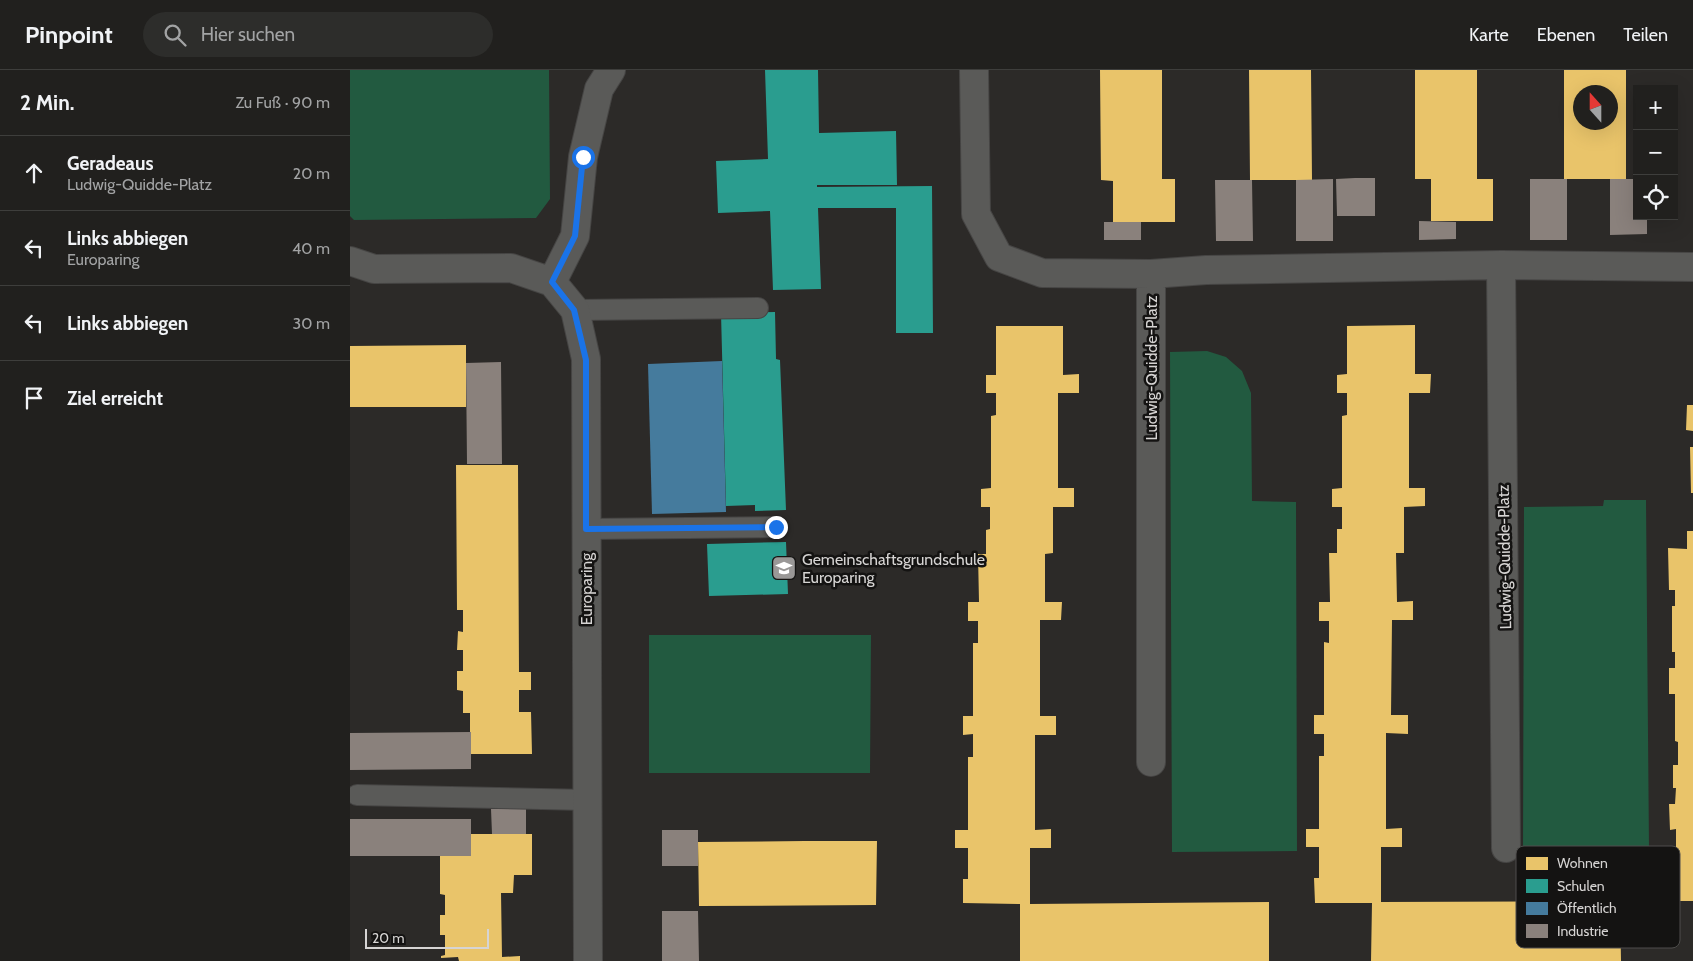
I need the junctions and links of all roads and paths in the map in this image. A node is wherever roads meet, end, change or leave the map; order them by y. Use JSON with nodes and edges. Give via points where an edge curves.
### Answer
{"nodes":[{"id":1,"x":611,"y":70,"type":"edge"},
{"id":2,"x":974,"y":70,"type":"edge"},
{"id":3,"x":350,"y":261,"type":"edge"},
{"id":4,"x":1501,"y":265,"type":"junction"},
{"id":5,"x":1693,"y":267,"type":"edge"},
{"id":6,"x":1151,"y":274,"type":"junction"},
{"id":7,"x":552,"y":282,"type":"junction"},
{"id":8,"x":758,"y":308,"type":"dead end"},
{"id":9,"x":574,"y":310,"type":"junction"},
{"id":10,"x":776,"y":527,"type":"dead end"},
{"id":11,"x":586,"y":529,"type":"junction"},
{"id":12,"x":1151,"y":762,"type":"dead end"},
{"id":13,"x":357,"y":795,"type":"dead end"},
{"id":14,"x":587,"y":800,"type":"junction"},
{"id":15,"x":1506,"y":848,"type":"dead end"},
{"id":16,"x":588,"y":961,"type":"edge"}],
"edges":[{"from":1,"to":7,"type":"street","via":[[599,89],[583,157],[575,236]]},
{"from":2,"to":6,"type":"street","name":"Ludwig-Quidde-Platz","via":[[976,214],[999,257],[1042,273]]},
{"from":3,"to":7,"type":"street","via":[[374,269],[512,268]]},
{"from":4,"to":5,"type":"street","name":"Ludwig-Quidde-Platz"},
{"from":4,"to":6,"type":"street","name":"Ludwig-Quidde-Platz","via":[[1206,270]]},
{"from":4,"to":15,"type":"street","name":"Ludwig-Quidde-Platz"},
{"from":6,"to":12,"type":"street","name":"Ludwig-Quidde-Platz"},
{"from":7,"to":9,"type":"street","name":"Europaring"},
{"from":8,"to":9,"type":"lane"},
{"from":9,"to":11,"type":"street","name":"Europaring","via":[[586,360]]},
{"from":10,"to":11,"type":"lane"},
{"from":11,"to":14,"type":"street","name":"Europaring"},
{"from":13,"to":14,"type":"lane"},
{"from":14,"to":16,"type":"street","name":"Europaring"}]}
